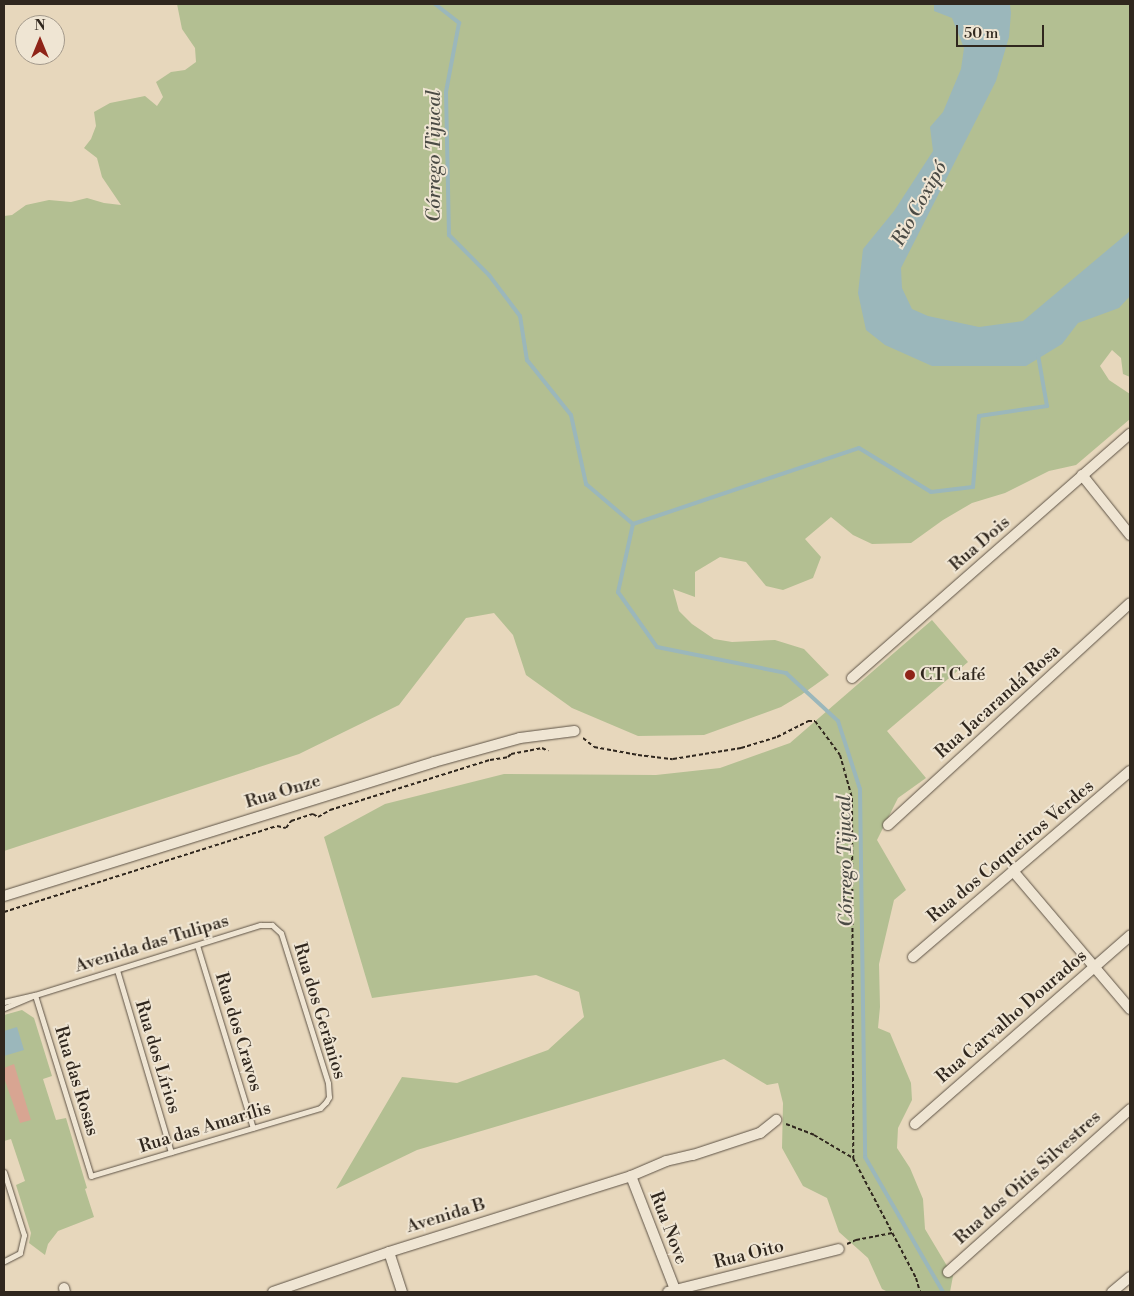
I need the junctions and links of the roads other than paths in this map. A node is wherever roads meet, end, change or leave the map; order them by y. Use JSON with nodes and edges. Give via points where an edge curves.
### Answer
{"nodes":[{"id":1,"x":1130,"y":434,"type":"edge"},
{"id":2,"x":1082,"y":475,"type":"junction"},
{"id":3,"x":1130,"y":535,"type":"edge"},
{"id":4,"x":1130,"y":603,"type":"edge"},
{"id":5,"x":852,"y":678,"type":"dead end"},
{"id":6,"x":575,"y":731,"type":"road end"},
{"id":7,"x":1130,"y":771,"type":"edge"},
{"id":8,"x":888,"y":825,"type":"dead end"},
{"id":9,"x":1013,"y":872,"type":"junction"},
{"id":10,"x":4,"y":896,"type":"edge"},
{"id":11,"x":277,"y":929,"type":"joint"},
{"id":12,"x":1130,"y":936,"type":"edge"},
{"id":13,"x":197,"y":945,"type":"junction"},
{"id":14,"x":913,"y":957,"type":"dead end"},
{"id":15,"x":1093,"y":967,"type":"junction"},
{"id":16,"x":117,"y":970,"type":"junction"},
{"id":17,"x":35,"y":995,"type":"junction"},
{"id":18,"x":4,"y":1002,"type":"edge"},
{"id":19,"x":4,"y":1008,"type":"edge"},
{"id":20,"x":1130,"y":1009,"type":"edge"},
{"id":21,"x":326,"y":1102,"type":"joint"},
{"id":22,"x":1130,"y":1109,"type":"edge"},
{"id":23,"x":776,"y":1120,"type":"road end"},
{"id":24,"x":915,"y":1124,"type":"dead end"},
{"id":25,"x":253,"y":1128,"type":"junction"},
{"id":26,"x":171,"y":1152,"type":"junction"},
{"id":27,"x":4,"y":1172,"type":"edge"},
{"id":28,"x":91,"y":1176,"type":"joint"},
{"id":29,"x":631,"y":1176,"type":"junction"},
{"id":30,"x":839,"y":1249,"type":"road end"},
{"id":31,"x":389,"y":1252,"type":"junction"},
{"id":32,"x":4,"y":1261,"type":"edge"},
{"id":33,"x":948,"y":1272,"type":"dead end"},
{"id":34,"x":1130,"y":1277,"type":"edge"},
{"id":35,"x":673,"y":1291,"type":"edge"},
{"id":36,"x":273,"y":1292,"type":"edge"},
{"id":37,"x":402,"y":1292,"type":"edge"},
{"id":38,"x":1112,"y":1292,"type":"edge"}],
"edges":[{"from":1,"to":2,"type":"street","name":"Rua Dois"},
{"from":2,"to":3,"type":"street"},
{"from":2,"to":5,"type":"street","name":"Rua Dois"},
{"from":4,"to":8,"type":"street","name":"Rua Jacarandá Rosa"},
{"from":6,"to":10,"type":"street","name":"Rua Onze","via":[[520,738],[434,762]]},
{"from":7,"to":9,"type":"street","name":"Rua dos Coqueiros Verdes"},
{"from":9,"to":14,"type":"street","name":"Rua dos Coqueiros Verdes"},
{"from":9,"to":15,"type":"street"},
{"from":11,"to":13,"type":"lane","name":"Avenida das Tulipas","via":[[260,925]]},
{"from":11,"to":21,"type":"lane","name":"Rua dos Gerânios","via":[[281,933],[328,1083]]},
{"from":12,"to":15,"type":"street","name":"Rua Carvalho Dourados"},
{"from":13,"to":16,"type":"lane","name":"Avenida das Tulipas"},
{"from":13,"to":25,"type":"lane","name":"Rua dos Cravos"},
{"from":15,"to":20,"type":"street"},
{"from":15,"to":24,"type":"street","name":"Rua Carvalho Dourados"},
{"from":16,"to":17,"type":"lane","name":"Avenida das Tulipas"},
{"from":16,"to":26,"type":"lane","name":"Rua dos Lírios"},
{"from":17,"to":18,"type":"lane","name":"Avenida das Tulipas"},
{"from":17,"to":19,"type":"lane","name":"Avenida das Tulipas"},
{"from":17,"to":28,"type":"lane","name":"Rua das Rosas"},
{"from":21,"to":25,"type":"lane","name":"Rua das Amarílis","via":[[320,1108]]},
{"from":22,"to":33,"type":"street","name":"Rua dos Oitis Silvestres"},
{"from":23,"to":29,"type":"street","name":"Avenida B","via":[[760,1133],[666,1161]]},
{"from":25,"to":26,"type":"lane","name":"Rua das Amarílis"},
{"from":26,"to":28,"type":"lane","name":"Rua das Amarílis"},
{"from":27,"to":32,"type":"lane","via":[[24,1236],[20,1252]]},
{"from":29,"to":31,"type":"street","name":"Avenida B"},
{"from":29,"to":35,"type":"street","name":"Rua Nove"},
{"from":30,"to":35,"type":"street","name":"Rua Oito"},
{"from":31,"to":36,"type":"street","name":"Avenida B"},
{"from":31,"to":37,"type":"street"},
{"from":34,"to":38,"type":"street"}]}
